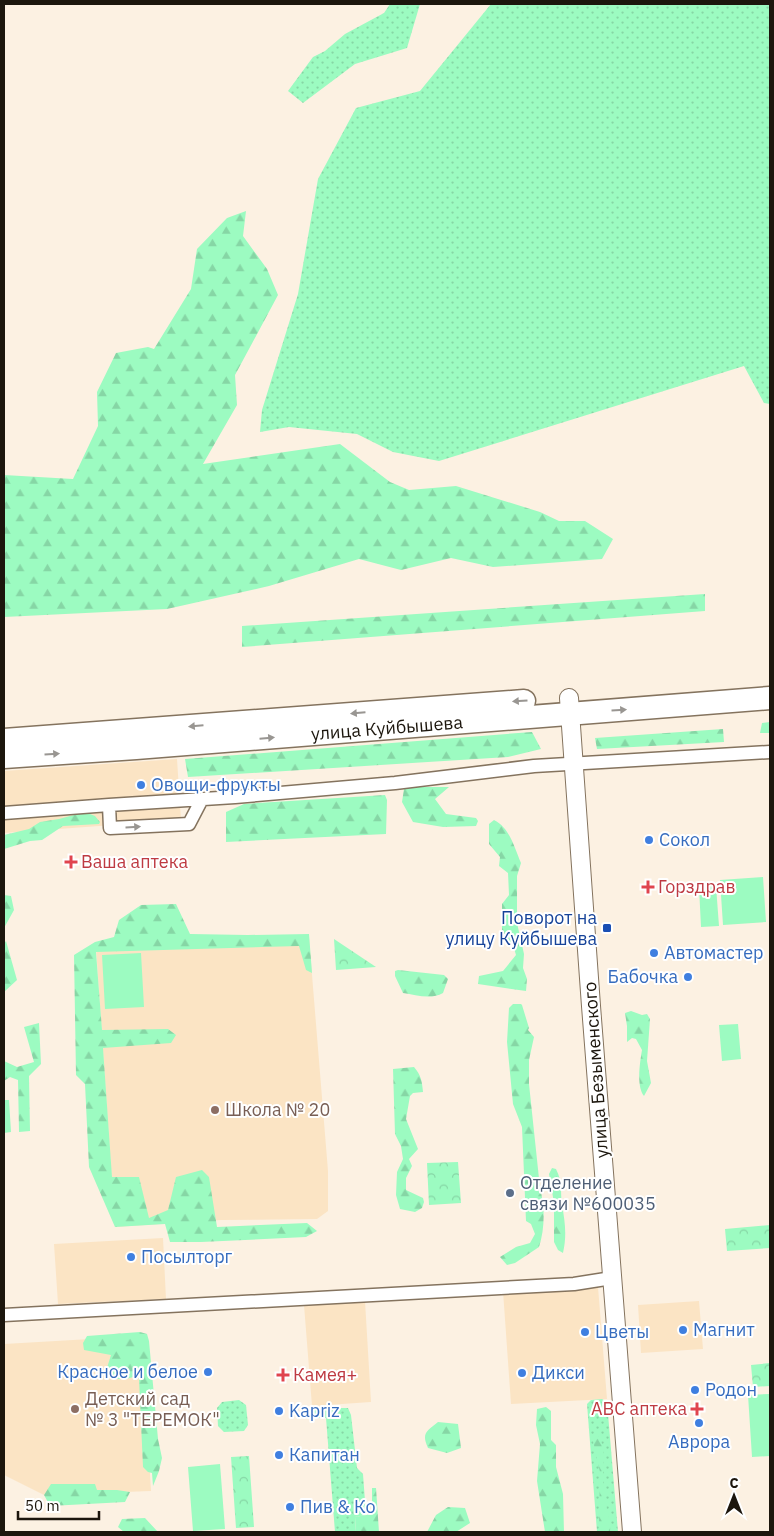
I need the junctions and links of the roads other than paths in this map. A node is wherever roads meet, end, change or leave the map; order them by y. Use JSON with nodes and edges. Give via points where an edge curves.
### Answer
{"nodes":[{"id":1,"x":770,"y":682,"type":"edge"},
{"id":2,"x":770,"y":698,"type":"edge"},
{"id":3,"x":569,"y":706,"type":"junction"},
{"id":4,"x":4,"y":740,"type":"edge"},
{"id":5,"x":770,"y":752,"type":"edge"},
{"id":6,"x":4,"y":757,"type":"edge"},
{"id":7,"x":574,"y":764,"type":"junction"},
{"id":8,"x":202,"y":799,"type":"junction"},
{"id":9,"x":109,"y":805,"type":"junction"},
{"id":10,"x":4,"y":813,"type":"edge"},
{"id":11,"x":612,"y":1278,"type":"junction"},
{"id":12,"x":4,"y":1315,"type":"edge"},
{"id":13,"x":632,"y":1532,"type":"edge"}],
"edges":[{"from":1,"to":3,"type":"highway","name":"улица Куйбышева"},
{"from":3,"to":2,"type":"highway","name":"улица Куйбышева","one_way":true},
{"from":3,"to":4,"type":"highway","name":"улица Куйбышева","one_way":true},
{"from":6,"to":3,"type":"highway","name":"улица Куйбышева","one_way":true,"via":[[136,748]]},
{"from":3,"to":7,"type":"main road","name":"улица Безыменского"},
{"from":5,"to":7,"type":"street"},
{"from":7,"to":8,"type":"street"},
{"from":7,"to":11,"type":"main road","name":"улица Безыменского"},
{"from":8,"to":9,"type":"street"},
{"from":9,"to":8,"type":"street","one_way":true,"via":[[110,828],[189,824]]},
{"from":9,"to":10,"type":"street"},
{"from":11,"to":12,"type":"street","via":[[565,1285]]},
{"from":11,"to":13,"type":"main road","name":"улица Безыменского"}]}
